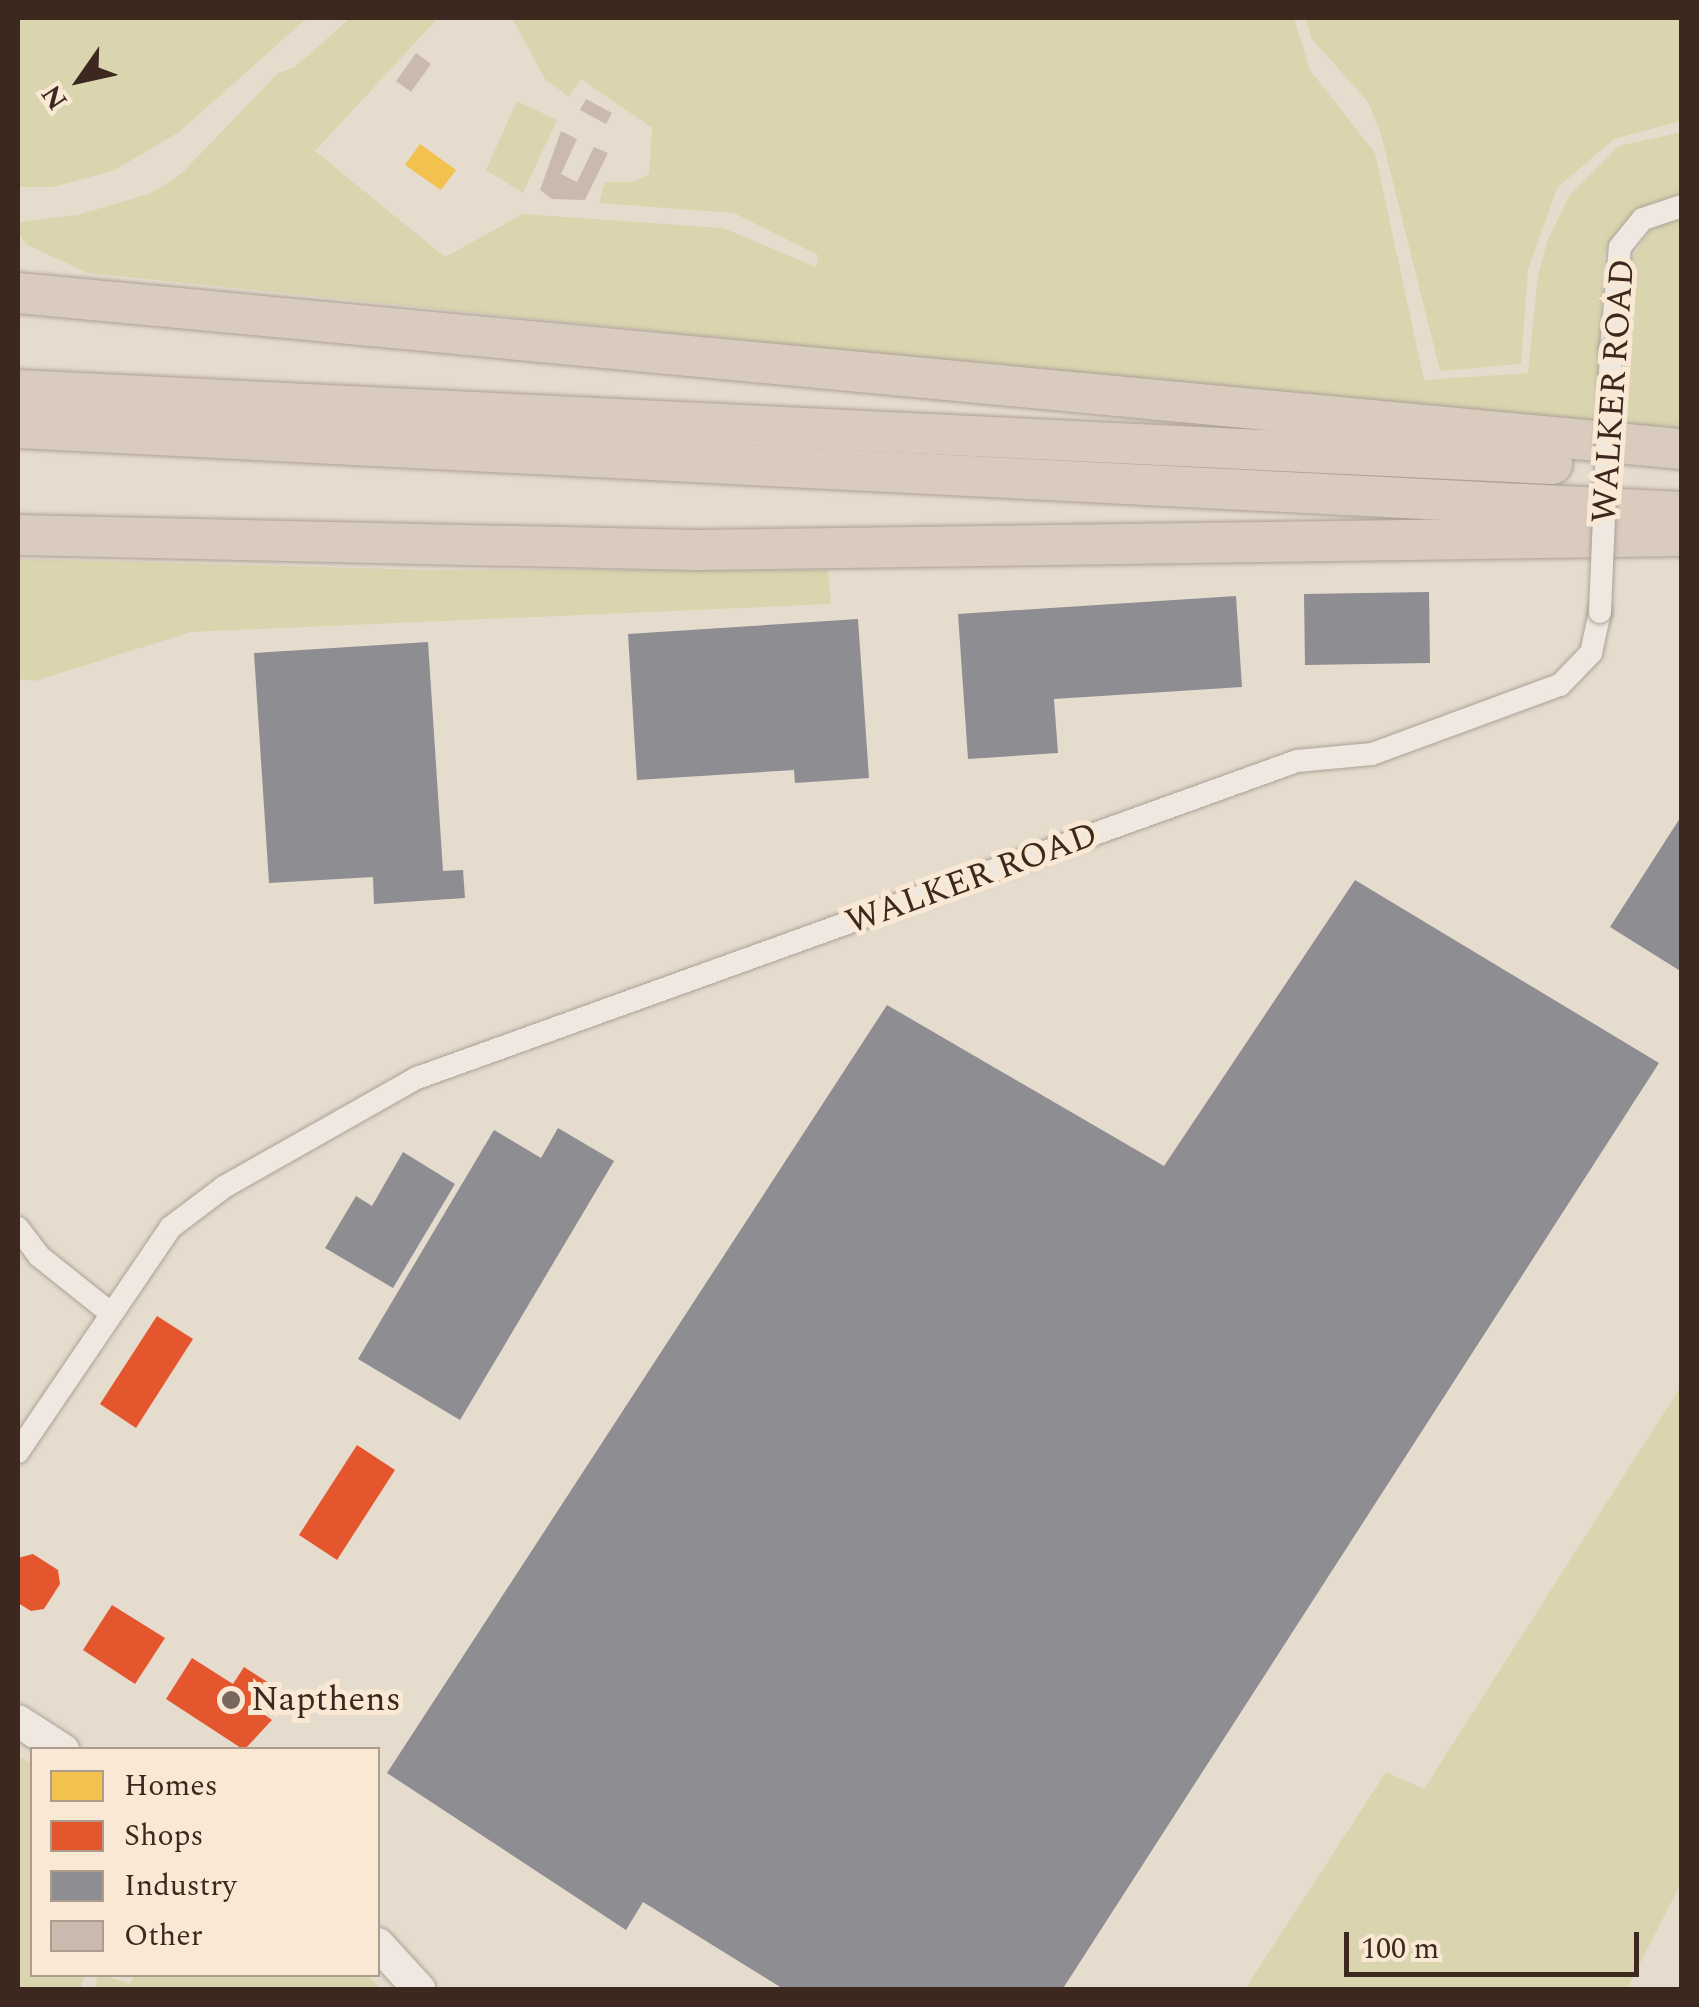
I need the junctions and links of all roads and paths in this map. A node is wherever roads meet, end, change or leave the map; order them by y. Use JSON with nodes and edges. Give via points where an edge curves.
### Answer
{"nodes":[{"id":1,"x":1682,"y":206,"type":"edge"},
{"id":2,"x":18,"y":293,"type":"edge"},
{"id":3,"x":18,"y":390,"type":"edge"},
{"id":4,"x":18,"y":428,"type":"edge"},
{"id":5,"x":1682,"y":449,"type":"edge"},
{"id":6,"x":1682,"y":470,"type":"edge"},
{"id":7,"x":1682,"y":512,"type":"edge"},
{"id":8,"x":18,"y":535,"type":"edge"},
{"id":9,"x":1682,"y":536,"type":"edge"},
{"id":10,"x":18,"y":1228,"type":"edge"},
{"id":11,"x":108,"y":1311,"type":"junction"},
{"id":12,"x":18,"y":1452,"type":"edge"},
{"id":13,"x":18,"y":1721,"type":"edge"},
{"id":14,"x":58,"y":1747,"type":"edge"},
{"id":15,"x":380,"y":1946,"type":"edge"},
{"id":16,"x":420,"y":1990,"type":"edge"}],
"edges":[{"from":1,"to":11,"type":"street","name":"WALKER ROAD","bridge":true,"via":[[1643,220],[1620,246],[1600,612],[1591,654],[1560,685],[1372,754],[1297,761],[417,1078],[199,1202],[171,1227]]},
{"from":2,"to":5,"type":"highway"},
{"from":3,"to":6,"type":"highway"},
{"from":4,"to":7,"type":"highway"},
{"from":8,"to":9,"type":"highway","via":[[697,550]]},
{"from":10,"to":11,"type":"street","via":[[39,1256]]},
{"from":11,"to":12,"type":"street","name":"WALKER ROAD"},
{"from":13,"to":14,"type":"main road"},
{"from":15,"to":16,"type":"main road"}]}
